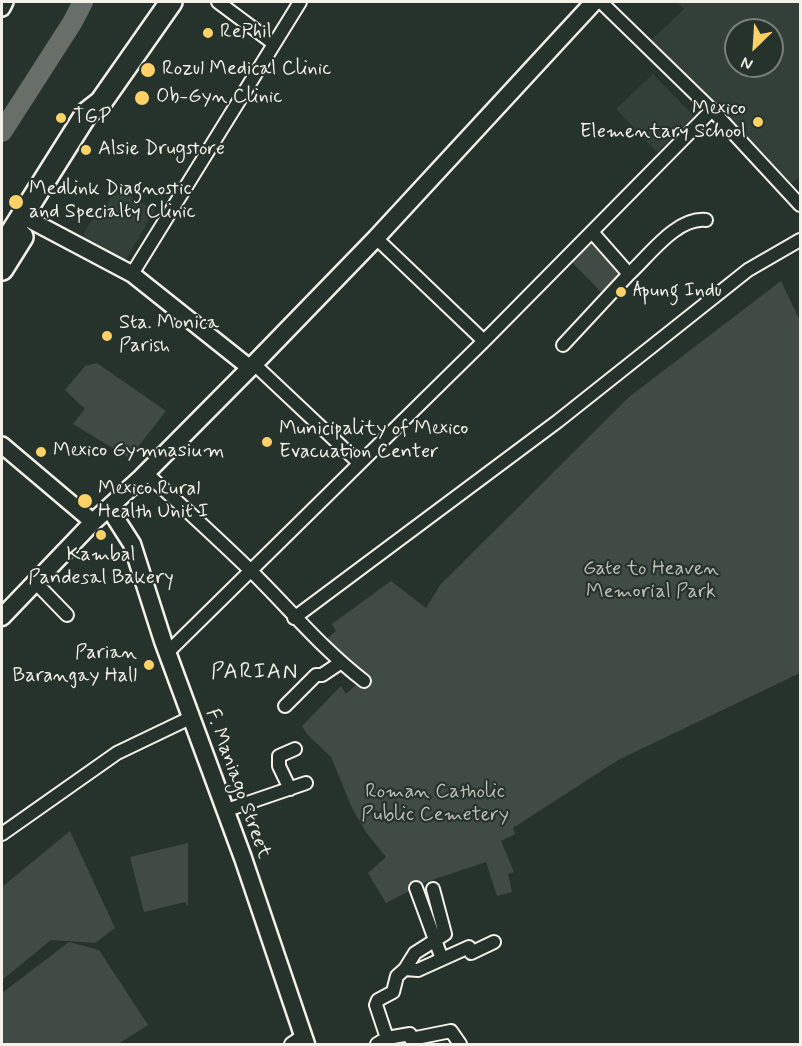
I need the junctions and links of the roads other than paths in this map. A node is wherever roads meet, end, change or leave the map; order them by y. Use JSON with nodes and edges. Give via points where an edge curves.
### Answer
{"nodes":[{"id":1,"x":5,"y":2,"type":"edge"},
{"id":2,"x":171,"y":2,"type":"edge"},
{"id":3,"x":218,"y":2,"type":"edge"},
{"id":4,"x":300,"y":2,"type":"edge"},
{"id":5,"x":594,"y":2,"type":"edge"},
{"id":6,"x":601,"y":2,"type":"edge"},
{"id":7,"x":2,"y":8,"type":"edge"},
{"id":8,"x":273,"y":43,"type":"junction"},
{"id":9,"x":101,"y":102,"type":"junction"},
{"id":10,"x":712,"y":110,"type":"junction"},
{"id":11,"x":801,"y":205,"type":"edge"},
{"id":12,"x":32,"y":220,"type":"junction"},
{"id":13,"x":706,"y":220,"type":"dead end"},
{"id":14,"x":592,"y":232,"type":"junction"},
{"id":15,"x":375,"y":238,"type":"junction"},
{"id":16,"x":801,"y":240,"type":"edge"},
{"id":17,"x":2,"y":248,"type":"edge"},
{"id":18,"x":2,"y":269,"type":"edge"},
{"id":19,"x":132,"y":274,"type":"junction"},
{"id":20,"x":629,"y":274,"type":"junction"},
{"id":21,"x":484,"y":341,"type":"junction"},
{"id":22,"x":563,"y":345,"type":"dead end"},
{"id":23,"x":252,"y":366,"type":"junction"},
{"id":24,"x":2,"y":445,"type":"edge"},
{"id":25,"x":358,"y":462,"type":"junction"},
{"id":26,"x":146,"y":473,"type":"junction"},
{"id":27,"x":109,"y":508,"type":"junction"},
{"id":28,"x":93,"y":522,"type":"junction"},
{"id":29,"x":251,"y":571,"type":"junction"},
{"id":30,"x":36,"y":583,"type":"junction"},
{"id":31,"x":67,"y":615,"type":"dead end"},
{"id":32,"x":2,"y":617,"type":"edge"},
{"id":33,"x":294,"y":618,"type":"junction"},
{"id":34,"x":168,"y":652,"type":"junction"},
{"id":35,"x":340,"y":663,"type":"junction"},
{"id":36,"x":364,"y":681,"type":"dead end"},
{"id":37,"x":285,"y":705,"type":"dead end"},
{"id":38,"x":190,"y":718,"type":"junction"},
{"id":39,"x":295,"y":749,"type":"dead end"},
{"id":40,"x":306,"y":783,"type":"dead end"},
{"id":41,"x":290,"y":789,"type":"junction"},
{"id":42,"x":224,"y":811,"type":"junction"},
{"id":43,"x":2,"y":834,"type":"edge"},
{"id":44,"x":416,"y":888,"type":"dead end"},
{"id":45,"x":433,"y":889,"type":"dead end"},
{"id":46,"x":435,"y":940,"type":"junction"},
{"id":47,"x":494,"y":942,"type":"dead end"},
{"id":48,"x":442,"y":959,"type":"junction"},
{"id":49,"x":405,"y":969,"type":"junction"},
{"id":50,"x":382,"y":1041,"type":"edge"},
{"id":51,"x":300,"y":1042,"type":"edge"},
{"id":52,"x":460,"y":1044,"type":"edge"}],
"edges":[{"from":1,"to":7,"type":"street"},
{"from":2,"to":9,"type":"highway"},
{"from":3,"to":8,"type":"street"},
{"from":4,"to":8,"type":"street"},
{"from":5,"to":15,"type":"main road"},
{"from":6,"to":10,"type":"street"},
{"from":8,"to":19,"type":"street"},
{"from":9,"to":12,"type":"highway","via":[[96,119]]},
{"from":9,"to":17,"type":"highway","via":[[87,114]]},
{"from":10,"to":11,"type":"street"},
{"from":10,"to":14,"type":"street"},
{"from":12,"to":18,"type":"highway"},
{"from":12,"to":19,"type":"street"},
{"from":13,"to":20,"type":"street","via":[[694,220],[663,239]]},
{"from":14,"to":20,"type":"street"},
{"from":14,"to":21,"type":"street"},
{"from":15,"to":21,"type":"street"},
{"from":15,"to":23,"type":"main road"},
{"from":16,"to":33,"type":"street","via":[[748,270],[558,421]]},
{"from":19,"to":23,"type":"street"},
{"from":20,"to":22,"type":"street"},
{"from":21,"to":25,"type":"street"},
{"from":23,"to":25,"type":"street"},
{"from":23,"to":26,"type":"main road"},
{"from":24,"to":28,"type":"street"},
{"from":25,"to":29,"type":"street"},
{"from":26,"to":27,"type":"main road"},
{"from":26,"to":29,"type":"street"},
{"from":27,"to":28,"type":"main road"},
{"from":27,"to":34,"type":"main road","name":"F. Maniago Street","via":[[132,544]]},
{"from":28,"to":30,"type":"main road"},
{"from":29,"to":33,"type":"street"},
{"from":29,"to":34,"type":"street"},
{"from":30,"to":31,"type":"street"},
{"from":30,"to":32,"type":"main road"},
{"from":33,"to":35,"type":"street"},
{"from":34,"to":38,"type":"main road","name":"F. Maniago Street"},
{"from":35,"to":36,"type":"street"},
{"from":35,"to":37,"type":"street","via":[[316,675]]},
{"from":38,"to":42,"type":"main road","name":"F. Maniago Street"},
{"from":38,"to":43,"type":"street","via":[[117,753]]},
{"from":39,"to":41,"type":"street","via":[[279,756],[278,761]]},
{"from":40,"to":41,"type":"street"},
{"from":41,"to":42,"type":"street"},
{"from":42,"to":51,"type":"main road","name":"F. Maniago Street","via":[[243,858]]},
{"from":44,"to":46,"type":"street"},
{"from":45,"to":46,"type":"street","via":[[445,934]]},
{"from":46,"to":48,"type":"street"},
{"from":46,"to":49,"type":"street","via":[[415,953]]},
{"from":47,"to":48,"type":"street","via":[[471,953],[468,947]]},
{"from":48,"to":49,"type":"street","via":[[418,970]]},
{"from":49,"to":50,"type":"street","via":[[397,976],[393,992],[376,1005]]},
{"from":50,"to":52,"type":"street","via":[[410,1034],[411,1039],[451,1032]]}]}
